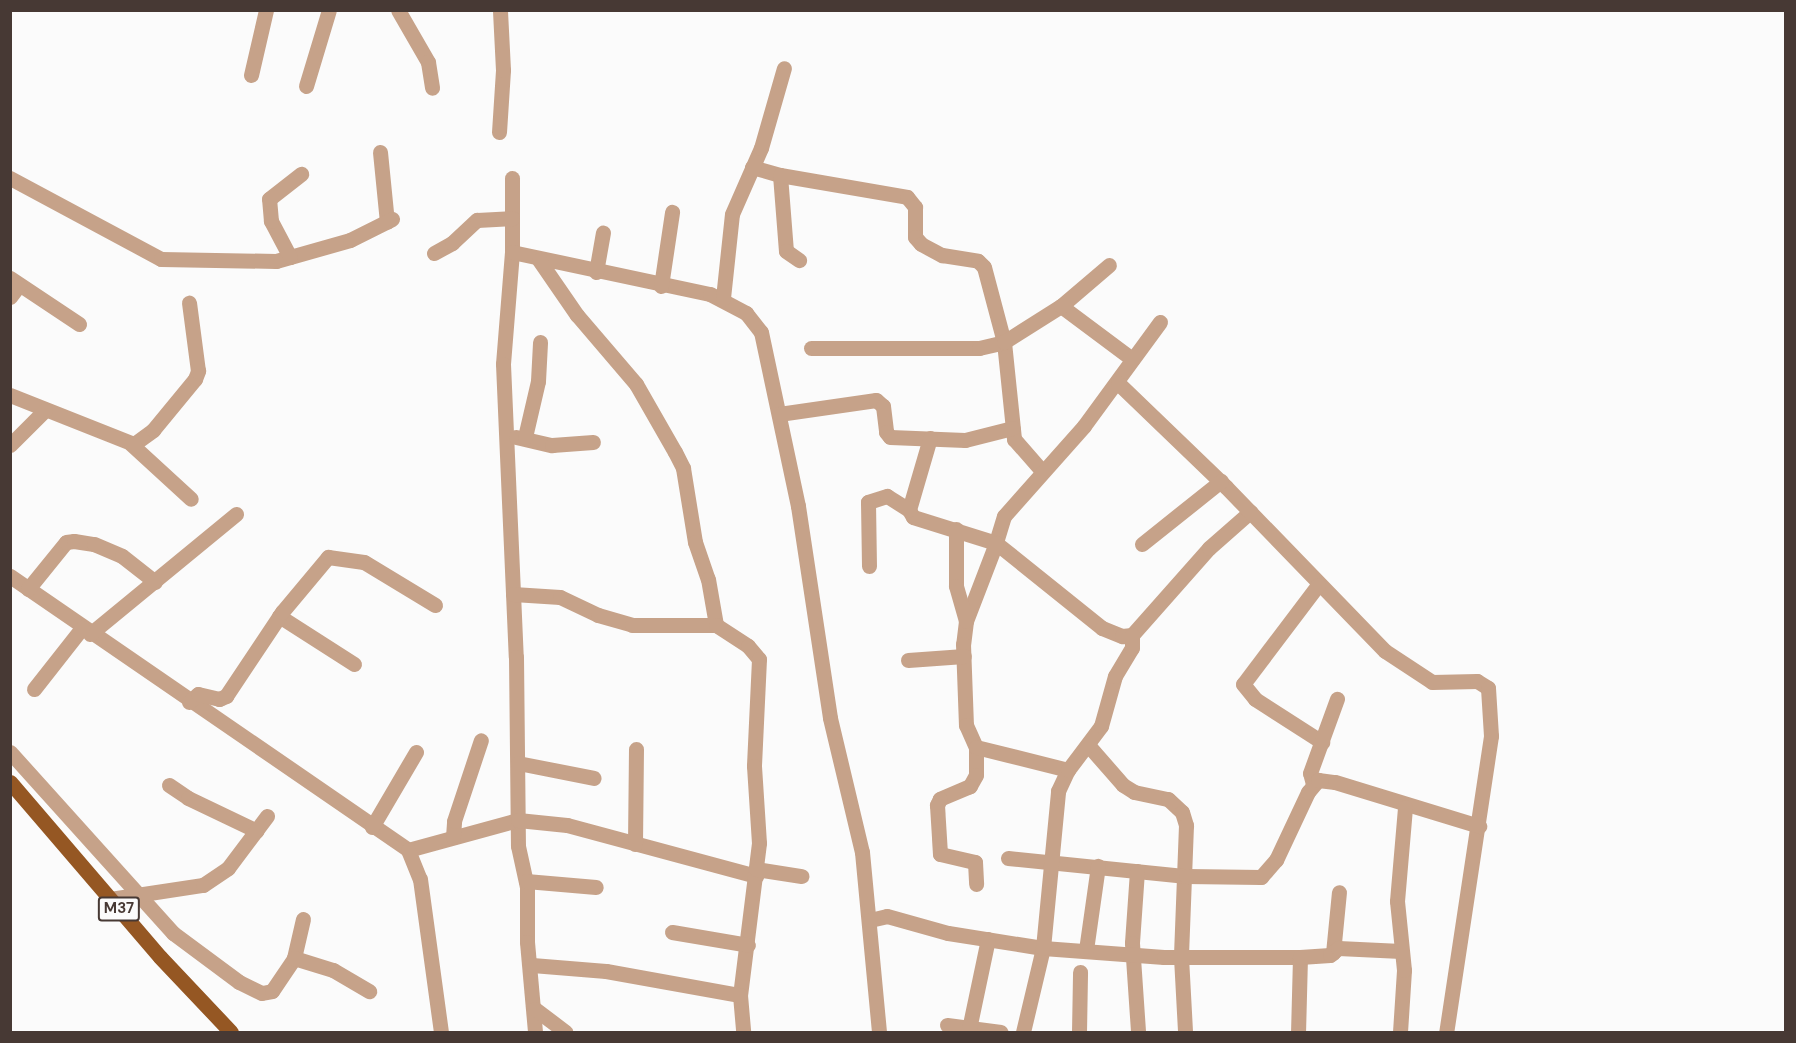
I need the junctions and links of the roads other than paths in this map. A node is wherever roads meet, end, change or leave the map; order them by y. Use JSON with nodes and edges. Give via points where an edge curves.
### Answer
{"nodes":[{"id":1,"x":266,"y":10,"type":"edge"},
{"id":2,"x":329,"y":10,"type":"edge"},
{"id":3,"x":398,"y":10,"type":"edge"},
{"id":4,"x":500,"y":10,"type":"edge"},
{"id":5,"x":784,"y":68,"type":"dead end"},
{"id":6,"x":251,"y":75,"type":"dead end"},
{"id":7,"x":306,"y":86,"type":"dead end"},
{"id":8,"x":432,"y":88,"type":"dead end"},
{"id":9,"x":499,"y":132,"type":"dead end"},
{"id":10,"x":380,"y":152,"type":"dead end"},
{"id":11,"x":752,"y":167,"type":"junction"},
{"id":12,"x":301,"y":174,"type":"dead end"},
{"id":13,"x":780,"y":175,"type":"junction"},
{"id":14,"x":10,"y":178,"type":"edge"},
{"id":15,"x":512,"y":178,"type":"dead end"},
{"id":16,"x":672,"y":212,"type":"dead end"},
{"id":17,"x":512,"y":218,"type":"junction"},
{"id":18,"x":603,"y":233,"type":"dead end"},
{"id":19,"x":512,"y":252,"type":"junction"},
{"id":20,"x":434,"y":253,"type":"dead end"},
{"id":21,"x":290,"y":257,"type":"junction"},
{"id":22,"x":539,"y":260,"type":"junction"},
{"id":23,"x":799,"y":260,"type":"dead end"},
{"id":24,"x":1109,"y":265,"type":"dead end"},
{"id":25,"x":596,"y":272,"type":"junction"},
{"id":26,"x":661,"y":286,"type":"junction"},
{"id":27,"x":13,"y":287,"type":"edge"},
{"id":28,"x":723,"y":298,"type":"junction"},
{"id":29,"x":189,"y":303,"type":"dead end"},
{"id":30,"x":1061,"y":306,"type":"junction"},
{"id":31,"x":1160,"y":322,"type":"dead end"},
{"id":32,"x":79,"y":324,"type":"dead end"},
{"id":33,"x":540,"y":342,"type":"dead end"},
{"id":34,"x":1004,"y":342,"type":"junction"},
{"id":35,"x":811,"y":348,"type":"dead end"},
{"id":36,"x":1132,"y":359,"type":"junction"},
{"id":37,"x":1118,"y":383,"type":"junction"},
{"id":38,"x":10,"y":395,"type":"edge"},
{"id":39,"x":45,"y":410,"type":"junction"},
{"id":40,"x":779,"y":414,"type":"junction"},
{"id":41,"x":1012,"y":428,"type":"junction"},
{"id":42,"x":507,"y":436,"type":"junction"},
{"id":43,"x":525,"y":437,"type":"junction"},
{"id":44,"x":930,"y":438,"type":"junction"},
{"id":45,"x":593,"y":441,"type":"dead end"},
{"id":46,"x":131,"y":444,"type":"junction"},
{"id":47,"x":10,"y":445,"type":"edge"},
{"id":48,"x":1042,"y":471,"type":"junction"},
{"id":49,"x":1221,"y":481,"type":"junction"},
{"id":50,"x":191,"y":499,"type":"dead end"},
{"id":51,"x":909,"y":510,"type":"junction"},
{"id":52,"x":1250,"y":512,"type":"junction"},
{"id":53,"x":236,"y":514,"type":"dead end"},
{"id":54,"x":956,"y":529,"type":"junction"},
{"id":55,"x":996,"y":543,"type":"junction"},
{"id":56,"x":1142,"y":544,"type":"dead end"},
{"id":57,"x":869,"y":566,"type":"dead end"},
{"id":58,"x":10,"y":576,"type":"edge"},
{"id":59,"x":154,"y":582,"type":"junction"},
{"id":60,"x":1318,"y":585,"type":"junction"},
{"id":61,"x":28,"y":589,"type":"junction"},
{"id":62,"x":513,"y":594,"type":"junction"},
{"id":63,"x":435,"y":605,"type":"dead end"},
{"id":64,"x":279,"y":616,"type":"junction"},
{"id":65,"x":966,"y":621,"type":"junction"},
{"id":66,"x":716,"y":625,"type":"junction"},
{"id":67,"x":86,"y":631,"type":"junction"},
{"id":68,"x":1132,"y":635,"type":"junction"},
{"id":69,"x":964,"y":656,"type":"junction"},
{"id":70,"x":908,"y":660,"type":"dead end"},
{"id":71,"x":354,"y":664,"type":"dead end"},
{"id":72,"x":34,"y":689,"type":"dead end"},
{"id":73,"x":1337,"y":699,"type":"dead end"},
{"id":74,"x":189,"y":702,"type":"junction"},
{"id":75,"x":481,"y":740,"type":"dead end"},
{"id":76,"x":1322,"y":742,"type":"junction"},
{"id":77,"x":1088,"y":745,"type":"junction"},
{"id":78,"x":975,"y":747,"type":"junction"},
{"id":79,"x":636,"y":749,"type":"dead end"},
{"id":80,"x":10,"y":752,"type":"edge"},
{"id":81,"x":416,"y":752,"type":"dead end"},
{"id":82,"x":518,"y":763,"type":"junction"},
{"id":83,"x":1068,"y":770,"type":"junction"},
{"id":84,"x":594,"y":778,"type":"dead end"},
{"id":85,"x":10,"y":782,"type":"edge"},
{"id":86,"x":1313,"y":784,"type":"junction"},
{"id":87,"x":169,"y":785,"type":"dead end"},
{"id":88,"x":1405,"y":807,"type":"junction"},
{"id":89,"x":267,"y":816,"type":"dead end"},
{"id":90,"x":518,"y":820,"type":"junction"},
{"id":91,"x":1479,"y":826,"type":"junction"},
{"id":92,"x":372,"y":827,"type":"junction"},
{"id":93,"x":257,"y":831,"type":"junction"},
{"id":94,"x":453,"y":837,"type":"junction"},
{"id":95,"x":635,"y":844,"type":"junction"},
{"id":96,"x":408,"y":850,"type":"junction"},
{"id":97,"x":1008,"y":858,"type":"dead end"},
{"id":98,"x":1050,"y":860,"type":"junction"},
{"id":99,"x":1098,"y":866,"type":"junction"},
{"id":100,"x":1137,"y":871,"type":"junction"},
{"id":101,"x":756,"y":872,"type":"junction"},
{"id":102,"x":801,"y":876,"type":"dead end"},
{"id":103,"x":1186,"y":876,"type":"junction"},
{"id":104,"x":526,"y":881,"type":"junction"},
{"id":105,"x":976,"y":884,"type":"dead end"},
{"id":106,"x":596,"y":887,"type":"dead end"},
{"id":107,"x":1339,"y":892,"type":"dead end"},
{"id":108,"x":141,"y":894,"type":"junction"},
{"id":109,"x":110,"y":899,"type":"junction"},
{"id":110,"x":303,"y":919,"type":"dead end"},
{"id":111,"x":870,"y":920,"type":"junction"},
{"id":112,"x":672,"y":932,"type":"dead end"},
{"id":113,"x":988,"y":939,"type":"junction"},
{"id":114,"x":748,"y":945,"type":"junction"},
{"id":115,"x":1043,"y":948,"type":"junction"},
{"id":116,"x":1086,"y":951,"type":"junction"},
{"id":117,"x":1401,"y":951,"type":"junction"},
{"id":118,"x":1333,"y":953,"type":"junction"},
{"id":119,"x":1133,"y":954,"type":"junction"},
{"id":120,"x":1181,"y":957,"type":"junction"},
{"id":121,"x":1300,"y":957,"type":"junction"},
{"id":122,"x":294,"y":958,"type":"junction"},
{"id":123,"x":532,"y":965,"type":"junction"},
{"id":124,"x":1080,"y":972,"type":"dead end"},
{"id":125,"x":369,"y":990,"type":"dead end"},
{"id":126,"x":740,"y":995,"type":"junction"},
{"id":127,"x":535,"y":1009,"type":"junction"},
{"id":128,"x":947,"y":1025,"type":"dead end"},
{"id":129,"x":969,"y":1029,"type":"junction"},
{"id":130,"x":231,"y":1032,"type":"edge"},
{"id":131,"x":441,"y":1032,"type":"edge"},
{"id":132,"x":535,"y":1032,"type":"edge"},
{"id":133,"x":566,"y":1032,"type":"edge"},
{"id":134,"x":743,"y":1032,"type":"edge"},
{"id":135,"x":879,"y":1032,"type":"edge"},
{"id":136,"x":1001,"y":1032,"type":"edge"},
{"id":137,"x":1023,"y":1032,"type":"edge"},
{"id":138,"x":1079,"y":1032,"type":"edge"},
{"id":139,"x":1138,"y":1032,"type":"edge"},
{"id":140,"x":1185,"y":1032,"type":"edge"},
{"id":141,"x":1298,"y":1032,"type":"edge"},
{"id":142,"x":1400,"y":1032,"type":"edge"},
{"id":143,"x":1446,"y":1032,"type":"edge"}],
"edges":[{"from":1,"to":6,"type":"street"},
{"from":2,"to":7,"type":"street"},
{"from":3,"to":8,"type":"street","via":[[428,62]]},
{"from":4,"to":9,"type":"street","via":[[503,70]]},
{"from":5,"to":11,"type":"street"},
{"from":10,"to":21,"type":"street","via":[[389,220],[350,240]]},
{"from":11,"to":13,"type":"street"},
{"from":11,"to":28,"type":"street","via":[[732,214]]},
{"from":12,"to":21,"type":"street","via":[[269,199],[271,221]]},
{"from":13,"to":23,"type":"street","via":[[786,251]]},
{"from":13,"to":34,"type":"street","via":[[907,197],[915,207],[915,237],[921,244],[942,255],[978,261],[984,267]]},
{"from":14,"to":21,"type":"street","via":[[161,259],[276,261]]},
{"from":15,"to":17,"type":"street"},
{"from":16,"to":26,"type":"street"},
{"from":17,"to":19,"type":"street"},
{"from":17,"to":20,"type":"street","via":[[477,220],[452,243]]},
{"from":18,"to":25,"type":"street"},
{"from":19,"to":22,"type":"street"},
{"from":19,"to":42,"type":"street","via":[[503,364]]},
{"from":22,"to":25,"type":"street"},
{"from":22,"to":66,"type":"street","via":[[577,315],[636,384],[683,468],[693,533],[708,579]]},
{"from":24,"to":30,"type":"street"},
{"from":25,"to":26,"type":"street"},
{"from":26,"to":28,"type":"street"},
{"from":27,"to":32,"type":"street"},
{"from":28,"to":40,"type":"street","via":[[746,313],[761,332]]},
{"from":29,"to":46,"type":"street","via":[[198,371],[195,379],[153,430]]},
{"from":30,"to":34,"type":"street"},
{"from":30,"to":36,"type":"street"},
{"from":31,"to":36,"type":"street"},
{"from":33,"to":43,"type":"street","via":[[538,381]]},
{"from":34,"to":35,"type":"street","via":[[979,348]]},
{"from":34,"to":41,"type":"street"},
{"from":36,"to":37,"type":"street"},
{"from":37,"to":48,"type":"street"},
{"from":37,"to":49,"type":"street"},
{"from":38,"to":39,"type":"street"},
{"from":39,"to":46,"type":"street"},
{"from":39,"to":47,"type":"street"},
{"from":40,"to":44,"type":"street","via":[[876,400],[883,406],[885,432],[890,437]]},
{"from":40,"to":111,"type":"street","via":[[798,506],[832,729],[862,852]]},
{"from":41,"to":44,"type":"street","via":[[965,440]]},
{"from":41,"to":48,"type":"street","via":[[1014,439]]},
{"from":42,"to":43,"type":"street"},
{"from":42,"to":62,"type":"street"},
{"from":43,"to":45,"type":"street","via":[[552,445]]},
{"from":44,"to":51,"type":"street"},
{"from":46,"to":50,"type":"street"},
{"from":48,"to":55,"type":"street","via":[[1004,516]]},
{"from":49,"to":52,"type":"street"},
{"from":49,"to":56,"type":"street"},
{"from":51,"to":54,"type":"street","via":[[913,517]]},
{"from":51,"to":57,"type":"street","via":[[887,496],[868,502]]},
{"from":52,"to":60,"type":"street"},
{"from":52,"to":68,"type":"street","via":[[1209,548]]},
{"from":53,"to":59,"type":"street"},
{"from":54,"to":55,"type":"street"},
{"from":54,"to":65,"type":"street","via":[[956,586]]},
{"from":55,"to":65,"type":"street"},
{"from":55,"to":68,"type":"street","via":[[1102,628],[1114,635]]},
{"from":58,"to":61,"type":"street"},
{"from":59,"to":61,"type":"street","via":[[122,556],[94,544],[74,541],[66,543]]},
{"from":59,"to":67,"type":"street"},
{"from":60,"to":76,"type":"street","via":[[1243,684],[1254,699]]},
{"from":60,"to":91,"type":"street","via":[[1385,651],[1424,678],[1432,682],[1477,681],[1488,688],[1492,721]]},
{"from":61,"to":67,"type":"street"},
{"from":62,"to":66,"type":"street","via":[[560,597],[598,615],[632,625]]},
{"from":62,"to":82,"type":"street"},
{"from":63,"to":64,"type":"street","via":[[364,562],[328,557]]},
{"from":64,"to":71,"type":"street"},
{"from":64,"to":74,"type":"street","via":[[226,696],[219,699],[198,694]]},
{"from":65,"to":69,"type":"street"},
{"from":66,"to":101,"type":"street","via":[[754,652],[761,670],[754,766],[759,843]]},
{"from":67,"to":72,"type":"street"},
{"from":67,"to":74,"type":"street"},
{"from":68,"to":77,"type":"street","via":[[1132,648],[1115,676],[1101,726]]},
{"from":69,"to":70,"type":"street"},
{"from":69,"to":78,"type":"street","via":[[966,725]]},
{"from":73,"to":76,"type":"street"},
{"from":74,"to":92,"type":"street"},
{"from":75,"to":94,"type":"street","via":[[454,821]]},
{"from":76,"to":86,"type":"street","via":[[1310,773]]},
{"from":77,"to":83,"type":"street"},
{"from":77,"to":103,"type":"street","via":[[1134,792],[1168,799],[1182,812]]},
{"from":78,"to":83,"type":"street"},
{"from":78,"to":105,"type":"street","via":[[972,783],[940,799],[937,805],[940,854],[975,862]]},
{"from":79,"to":95,"type":"street"},
{"from":80,"to":108,"type":"street"},
{"from":81,"to":92,"type":"street"},
{"from":82,"to":84,"type":"street"},
{"from":82,"to":90,"type":"street"},
{"from":83,"to":98,"type":"street","via":[[1058,791]]},
{"from":85,"to":109,"type":"main road","number":"M37"},
{"from":86,"to":88,"type":"street","via":[[1335,782]]},
{"from":86,"to":103,"type":"street","via":[[1268,872],[1245,878]]},
{"from":87,"to":93,"type":"street"},
{"from":88,"to":91,"type":"street"},
{"from":88,"to":117,"type":"street","via":[[1397,901]]},
{"from":89,"to":93,"type":"street"},
{"from":90,"to":94,"type":"street"},
{"from":90,"to":95,"type":"street","via":[[567,825]]},
{"from":90,"to":104,"type":"street","via":[[518,846]]},
{"from":91,"to":143,"type":"street"},
{"from":92,"to":96,"type":"street"},
{"from":93,"to":108,"type":"street","via":[[228,868],[202,885]]},
{"from":94,"to":96,"type":"street"},
{"from":95,"to":101,"type":"street"},
{"from":96,"to":131,"type":"street","via":[[420,879]]},
{"from":97,"to":98,"type":"street"},
{"from":98,"to":99,"type":"street"},
{"from":98,"to":115,"type":"street"},
{"from":99,"to":100,"type":"street"},
{"from":99,"to":116,"type":"street"},
{"from":100,"to":103,"type":"street"},
{"from":100,"to":119,"type":"street"},
{"from":101,"to":102,"type":"street"},
{"from":101,"to":114,"type":"street"},
{"from":103,"to":120,"type":"street"},
{"from":104,"to":106,"type":"street"},
{"from":104,"to":123,"type":"street","via":[[526,942]]},
{"from":107,"to":118,"type":"street"},
{"from":108,"to":109,"type":"street"},
{"from":108,"to":122,"type":"street","via":[[173,933],[201,956],[262,993],[272,991]]},
{"from":109,"to":130,"type":"main road","number":"M37"},
{"from":110,"to":122,"type":"street"},
{"from":111,"to":113,"type":"street","via":[[886,916]]},
{"from":111,"to":135,"type":"street"},
{"from":112,"to":114,"type":"street"},
{"from":113,"to":115,"type":"street"},
{"from":113,"to":129,"type":"street"},
{"from":114,"to":126,"type":"street"},
{"from":115,"to":116,"type":"street"},
{"from":115,"to":137,"type":"street"},
{"from":116,"to":119,"type":"street"},
{"from":117,"to":118,"type":"street","via":[[1338,948]]},
{"from":117,"to":142,"type":"street","via":[[1404,970]]},
{"from":118,"to":121,"type":"street"},
{"from":119,"to":120,"type":"street"},
{"from":119,"to":139,"type":"street"},
{"from":120,"to":121,"type":"street"},
{"from":120,"to":140,"type":"street"},
{"from":121,"to":141,"type":"street"},
{"from":122,"to":125,"type":"street","via":[[333,970]]},
{"from":123,"to":126,"type":"street","via":[[606,971]]},
{"from":123,"to":127,"type":"street"},
{"from":124,"to":138,"type":"street"},
{"from":126,"to":134,"type":"street"},
{"from":127,"to":132,"type":"street"},
{"from":127,"to":133,"type":"street"},
{"from":128,"to":129,"type":"street"},
{"from":129,"to":136,"type":"street"}]}
